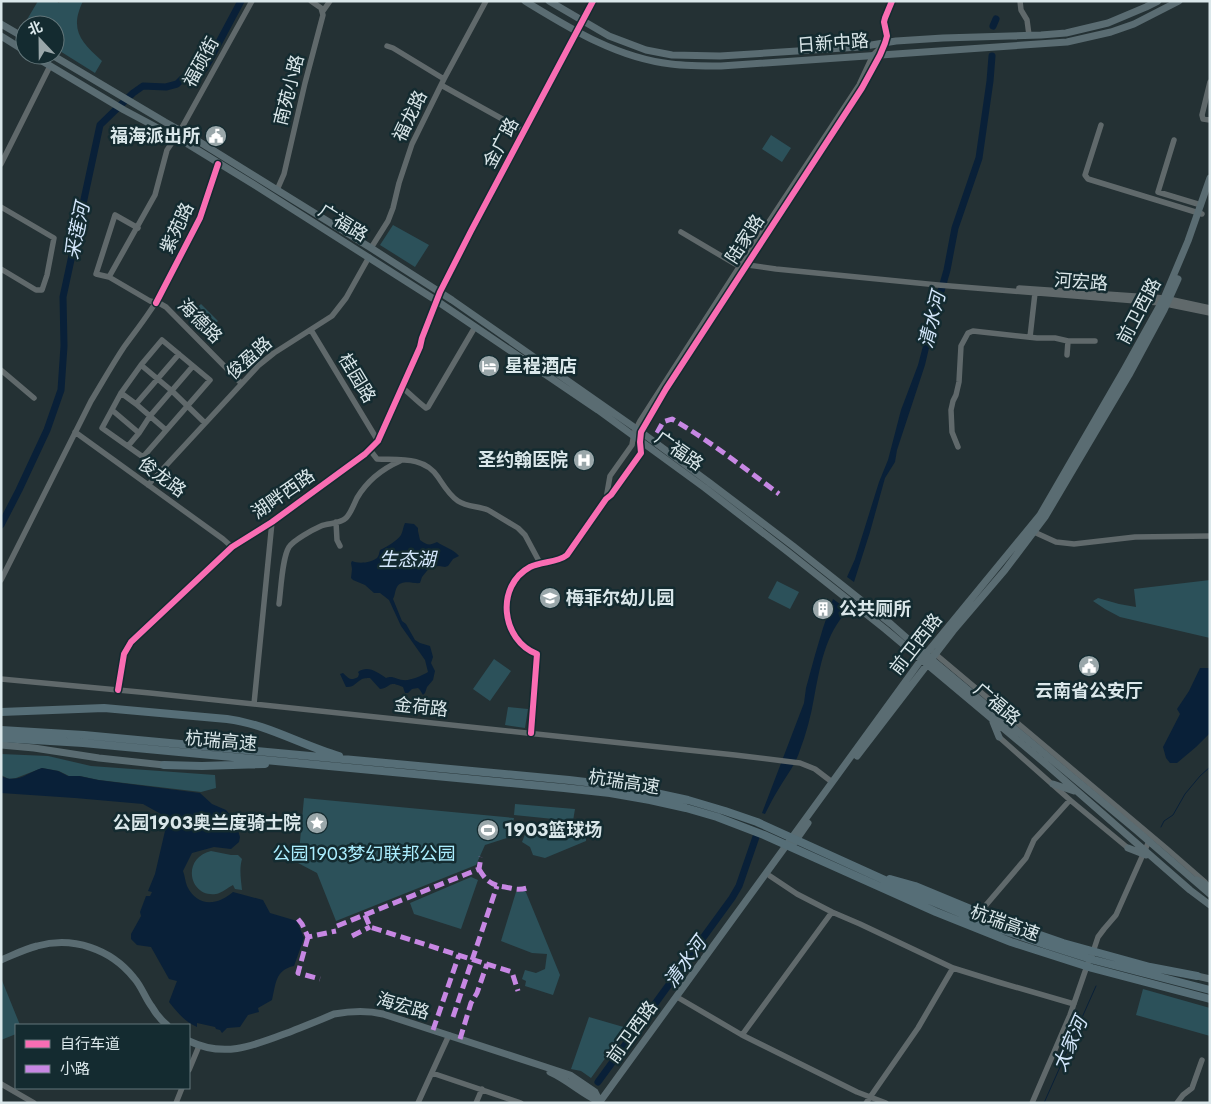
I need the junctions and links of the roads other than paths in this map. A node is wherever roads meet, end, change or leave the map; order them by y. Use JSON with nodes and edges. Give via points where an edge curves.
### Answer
{"nodes":[{"id":1,"x":252,"y":1,"type":"edge"},
{"id":2,"x":311,"y":1,"type":"edge"},
{"id":3,"x":330,"y":1,"type":"edge"},
{"id":4,"x":486,"y":1,"type":"edge"},
{"id":5,"x":525,"y":1,"type":"edge"},
{"id":6,"x":541,"y":1,"type":"edge"},
{"id":7,"x":549,"y":1,"type":"edge"},
{"id":8,"x":593,"y":1,"type":"edge"},
{"id":9,"x":892,"y":1,"type":"edge"},
{"id":10,"x":1020,"y":1,"type":"edge"},
{"id":11,"x":1158,"y":1,"type":"edge"},
{"id":12,"x":1179,"y":1,"type":"edge"},
{"id":13,"x":323,"y":11,"type":"junction"},
{"id":14,"x":583,"y":21,"type":"junction"},
{"id":15,"x":1,"y":24,"type":"edge"},
{"id":16,"x":15,"y":32,"type":"edge"},
{"id":17,"x":577,"y":32,"type":"junction"},
{"id":18,"x":1029,"y":35,"type":"junction"},
{"id":19,"x":1,"y":36,"type":"edge"},
{"id":20,"x":885,"y":43,"type":"junction"},
{"id":21,"x":15,"y":45,"type":"edge"},
{"id":22,"x":387,"y":46,"type":"dead end"},
{"id":23,"x":646,"y":50,"type":"junction"},
{"id":24,"x":876,"y":55,"type":"junction"},
{"id":25,"x":644,"y":59,"type":"junction"},
{"id":26,"x":65,"y":63,"type":"edge"},
{"id":27,"x":50,"y":66,"type":"joint"},
{"id":28,"x":443,"y":82,"type":"junction"},
{"id":29,"x":1210,"y":82,"type":"edge"},
{"id":30,"x":1210,"y":120,"type":"edge"},
{"id":31,"x":1101,"y":125,"type":"dead end"},
{"id":32,"x":180,"y":131,"type":"junction"},
{"id":33,"x":524,"y":131,"type":"junction"},
{"id":34,"x":176,"y":138,"type":"junction"},
{"id":35,"x":1174,"y":140,"type":"dead end"},
{"id":36,"x":1,"y":164,"type":"edge"},
{"id":37,"x":218,"y":164,"type":"junction"},
{"id":38,"x":1210,"y":178,"type":"edge"},
{"id":39,"x":277,"y":190,"type":"junction"},
{"id":40,"x":1210,"y":192,"type":"edge"},
{"id":41,"x":1201,"y":205,"type":"junction"},
{"id":42,"x":1,"y":207,"type":"edge"},
{"id":43,"x":1200,"y":214,"type":"junction"},
{"id":44,"x":138,"y":228,"type":"junction"},
{"id":45,"x":681,"y":232,"type":"dead end"},
{"id":46,"x":371,"y":248,"type":"junction"},
{"id":47,"x":369,"y":257,"type":"junction"},
{"id":48,"x":745,"y":262,"type":"junction"},
{"id":49,"x":1,"y":269,"type":"edge"},
{"id":50,"x":109,"y":277,"type":"junction"},
{"id":51,"x":949,"y":284,"type":"junction"},
{"id":52,"x":440,"y":292,"type":"junction"},
{"id":53,"x":1035,"y":293,"type":"junction"},
{"id":54,"x":437,"y":301,"type":"junction"},
{"id":55,"x":1166,"y":301,"type":"junction"},
{"id":56,"x":156,"y":303,"type":"junction"},
{"id":57,"x":1210,"y":308,"type":"edge"},
{"id":58,"x":1210,"y":313,"type":"edge"},
{"id":59,"x":474,"y":327,"type":"junction"},
{"id":60,"x":311,"y":330,"type":"junction"},
{"id":61,"x":1030,"y":337,"type":"junction"},
{"id":62,"x":1068,"y":341,"type":"junction"},
{"id":63,"x":1095,"y":341,"type":"dead end"},
{"id":64,"x":178,"y":354,"type":"junction"},
{"id":65,"x":1067,"y":355,"type":"dead end"},
{"id":66,"x":141,"y":365,"type":"junction"},
{"id":67,"x":193,"y":366,"type":"junction"},
{"id":68,"x":1,"y":370,"type":"edge"},
{"id":69,"x":157,"y":378,"type":"junction"},
{"id":70,"x":241,"y":383,"type":"junction"},
{"id":71,"x":402,"y":387,"type":"junction"},
{"id":72,"x":172,"y":391,"type":"junction"},
{"id":73,"x":122,"y":393,"type":"junction"},
{"id":74,"x":34,"y":398,"type":"dead end"},
{"id":75,"x":136,"y":404,"type":"junction"},
{"id":76,"x":187,"y":405,"type":"junction"},
{"id":77,"x":112,"y":410,"type":"junction"},
{"id":78,"x":150,"y":416,"type":"junction"},
{"id":79,"x":205,"y":423,"type":"junction"},
{"id":80,"x":166,"y":430,"type":"junction"},
{"id":81,"x":639,"y":430,"type":"junction"},
{"id":82,"x":75,"y":432,"type":"junction"},
{"id":83,"x":139,"y":432,"type":"junction"},
{"id":84,"x":633,"y":437,"type":"junction"},
{"id":85,"x":378,"y":441,"type":"junction"},
{"id":86,"x":640,"y":442,"type":"junction"},
{"id":87,"x":128,"y":446,"type":"junction"},
{"id":88,"x":958,"y":447,"type":"dead end"},
{"id":89,"x":370,"y":450,"type":"junction"},
{"id":90,"x":404,"y":459,"type":"junction"},
{"id":91,"x":148,"y":485,"type":"junction"},
{"id":92,"x":606,"y":499,"type":"junction"},
{"id":93,"x":272,"y":522,"type":"junction"},
{"id":94,"x":336,"y":522,"type":"junction"},
{"id":95,"x":1034,"y":532,"type":"junction"},
{"id":96,"x":1210,"y":536,"type":"edge"},
{"id":97,"x":340,"y":546,"type":"dead end"},
{"id":98,"x":232,"y":547,"type":"junction"},
{"id":99,"x":540,"y":563,"type":"junction"},
{"id":100,"x":1,"y":580,"type":"edge"},
{"id":101,"x":279,"y":604,"type":"dead end"},
{"id":102,"x":928,"y":657,"type":"junction"},
{"id":103,"x":1,"y":679,"type":"edge"},
{"id":104,"x":118,"y":690,"type":"junction"},
{"id":105,"x":254,"y":704,"type":"junction"},
{"id":106,"x":1,"y":712,"type":"edge"},
{"id":107,"x":992,"y":719,"type":"junction"},
{"id":108,"x":1,"y":730,"type":"edge"},
{"id":109,"x":531,"y":733,"type":"junction"},
{"id":110,"x":999,"y":737,"type":"joint"},
{"id":111,"x":1,"y":738,"type":"edge"},
{"id":112,"x":1,"y":745,"type":"edge"},
{"id":113,"x":366,"y":764,"type":"junction"},
{"id":114,"x":164,"y":765,"type":"joint"},
{"id":115,"x":318,"y":765,"type":"junction"},
{"id":116,"x":832,"y":782,"type":"junction"},
{"id":117,"x":1053,"y":784,"type":"junction"},
{"id":118,"x":1078,"y":792,"type":"junction"},
{"id":119,"x":1070,"y":800,"type":"junction"},
{"id":120,"x":1116,"y":807,"type":"junction"},
{"id":121,"x":1136,"y":830,"type":"junction"},
{"id":122,"x":1149,"y":841,"type":"junction"},
{"id":123,"x":1128,"y":848,"type":"joint"},
{"id":124,"x":1144,"y":852,"type":"junction"},
{"id":125,"x":864,"y":871,"type":"junction"},
{"id":126,"x":1187,"y":875,"type":"junction"},
{"id":127,"x":770,"y":876,"type":"junction"},
{"id":128,"x":1210,"y":887,"type":"edge"},
{"id":129,"x":1210,"y":894,"type":"edge"},
{"id":130,"x":986,"y":905,"type":"dead end"},
{"id":131,"x":1210,"y":905,"type":"edge"},
{"id":132,"x":832,"y":912,"type":"junction"},
{"id":133,"x":1,"y":960,"type":"edge"},
{"id":134,"x":1,"y":964,"type":"edge"},
{"id":135,"x":953,"y":968,"type":"junction"},
{"id":136,"x":1197,"y":976,"type":"joint"},
{"id":137,"x":1210,"y":979,"type":"edge"},
{"id":138,"x":1210,"y":990,"type":"edge"},
{"id":139,"x":678,"y":998,"type":"junction"},
{"id":140,"x":1210,"y":999,"type":"edge"},
{"id":141,"x":1074,"y":1004,"type":"junction"},
{"id":142,"x":160,"y":1024,"type":"edge"},
{"id":143,"x":166,"y":1024,"type":"edge"},
{"id":144,"x":742,"y":1035,"type":"junction"},
{"id":145,"x":448,"y":1037,"type":"junction"},
{"id":146,"x":190,"y":1041,"type":"edge"},
{"id":147,"x":190,"y":1045,"type":"edge"},
{"id":148,"x":198,"y":1047,"type":"junction"},
{"id":149,"x":1202,"y":1060,"type":"dead end"},
{"id":150,"x":190,"y":1067,"type":"edge"},
{"id":151,"x":432,"y":1073,"type":"junction"},
{"id":152,"x":1,"y":1084,"type":"edge"},
{"id":153,"x":182,"y":1089,"type":"edge"},
{"id":154,"x":482,"y":1089,"type":"junction"},
{"id":155,"x":870,"y":1097,"type":"junction"},
{"id":156,"x":601,"y":1102,"type":"edge"},
{"id":157,"x":34,"y":1103,"type":"edge"},
{"id":158,"x":176,"y":1103,"type":"edge"},
{"id":159,"x":418,"y":1103,"type":"edge"},
{"id":160,"x":476,"y":1103,"type":"edge"},
{"id":161,"x":521,"y":1103,"type":"edge"},
{"id":162,"x":866,"y":1103,"type":"edge"},
{"id":163,"x":886,"y":1103,"type":"edge"},
{"id":164,"x":1032,"y":1103,"type":"edge"},
{"id":165,"x":1177,"y":1103,"type":"edge"}],
"edges":[{"from":1,"to":32,"type":"street","name":"福硕街"},
{"from":2,"to":13,"type":"street"},
{"from":3,"to":13,"type":"street"},
{"from":4,"to":28,"type":"street","name":"福龙路"},
{"from":5,"to":17,"type":"main road","name":"日新中路"},
{"from":6,"to":14,"type":"main road","via":[[576,22]]},
{"from":7,"to":14,"type":"main road","name":"日新中路"},
{"from":8,"to":14,"type":"street","name":"金广路"},
{"from":9,"to":20,"type":"street","via":[[885,18]]},
{"from":10,"to":18,"type":"street"},
{"from":11,"to":18,"type":"main road","name":"日新中路","via":[[1108,23],[1066,32]]},
{"from":12,"to":24,"type":"main road","name":"日新中路","via":[[1134,24],[1067,42]]},
{"from":13,"to":39,"type":"street","name":"南苑小路","via":[[284,174]]},
{"from":14,"to":17,"type":"street","name":"金广路"},
{"from":14,"to":23,"type":"main road","name":"日新中路","via":[[609,36]]},
{"from":15,"to":16,"type":"main road"},
{"from":17,"to":23,"type":"main road","via":[[583,30],[624,49]]},
{"from":17,"to":25,"type":"main road","name":"日新中路"},
{"from":17,"to":33,"type":"street","name":"金广路"},
{"from":18,"to":20,"type":"main road","name":"日新中路"},
{"from":19,"to":21,"type":"main road"},
{"from":20,"to":23,"type":"main road","name":"日新中路","via":[[720,56],[672,55]]},
{"from":20,"to":24,"type":"street"},
{"from":22,"to":28,"type":"street"},
{"from":23,"to":25,"type":"main road","via":[[640,54]]},
{"from":24,"to":25,"type":"main road","name":"日新中路","via":[[721,66],[671,64]]},
{"from":24,"to":48,"type":"street","name":"陆家路"},
{"from":26,"to":32,"type":"main road","name":"广福路"},
{"from":27,"to":34,"type":"main road","name":"广福路"},
{"from":27,"to":36,"type":"street"},
{"from":28,"to":33,"type":"street"},
{"from":28,"to":46,"type":"street","name":"福龙路","via":[[412,144],[388,221]]},
{"from":29,"to":30,"type":"street","via":[[1202,115],[1203,119]]},
{"from":31,"to":43,"type":"street","via":[[1085,175],[1088,178]]},
{"from":32,"to":34,"type":"street","name":"福硕街"},
{"from":32,"to":39,"type":"main road","name":"广福路"},
{"from":33,"to":52,"type":"street","name":"金广路"},
{"from":34,"to":37,"type":"main road","name":"广福路"},
{"from":34,"to":44,"type":"street","name":"福硕街","via":[[167,150],[155,195]]},
{"from":35,"to":41,"type":"street","via":[[1158,192]]},
{"from":37,"to":47,"type":"main road","name":"广福路"},
{"from":37,"to":56,"type":"street","name":"紫苑路","via":[[200,218]]},
{"from":38,"to":41,"type":"main road","name":"前卫西路"},
{"from":39,"to":46,"type":"main road","name":"广福路"},
{"from":40,"to":43,"type":"main road","name":"前卫西路"},
{"from":41,"to":43,"type":"main road","name":"前卫西路"},
{"from":42,"to":49,"type":"street","via":[[54,238],[42,290],[36,290]]},
{"from":43,"to":55,"type":"main road","name":"前卫西路"},
{"from":44,"to":50,"type":"street","name":"福硕街"},
{"from":44,"to":50,"type":"street","via":[[115,215],[96,274]]},
{"from":45,"to":48,"type":"street","via":[[735,264]]},
{"from":46,"to":52,"type":"main road","name":"广福路"},
{"from":47,"to":54,"type":"main road","name":"广福路"},
{"from":47,"to":60,"type":"street","name":"俊盈路","via":[[341,305],[332,316]]},
{"from":48,"to":51,"type":"street","via":[[776,269]]},
{"from":48,"to":81,"type":"street","name":"陆家路"},
{"from":50,"to":56,"type":"street","name":"海德路"},
{"from":51,"to":53,"type":"street","name":"河宏路"},
{"from":51,"to":55,"type":"street","name":"河宏路"},
{"from":52,"to":54,"type":"street","name":"金广路"},
{"from":52,"to":81,"type":"main road","name":"广福路"},
{"from":53,"to":55,"type":"street","name":"河宏路"},
{"from":53,"to":61,"type":"street"},
{"from":54,"to":59,"type":"main road","name":"广福路"},
{"from":54,"to":71,"type":"street","name":"湖畔西路"},
{"from":55,"to":57,"type":"street","name":"河宏路"},
{"from":55,"to":58,"type":"street","name":"河宏路"},
{"from":55,"to":95,"type":"main road","name":"前卫西路","via":[[1128,375]]},
{"from":55,"to":102,"type":"main road","name":"前卫西路","via":[[1040,514]]},
{"from":56,"to":70,"type":"street","name":"海德路","via":[[166,307]]},
{"from":56,"to":82,"type":"street","name":"紫苑路","via":[[107,374]]},
{"from":59,"to":71,"type":"street","via":[[428,407],[422,406]]},
{"from":59,"to":84,"type":"main road","name":"广福路"},
{"from":60,"to":70,"type":"street","name":"俊盈路","via":[[266,359]]},
{"from":60,"to":85,"type":"street","name":"桂园路"},
{"from":61,"to":62,"type":"street"},
{"from":61,"to":88,"type":"street","via":[[968,333],[961,346],[959,382],[951,410],[952,432]]},
{"from":62,"to":63,"type":"street"},
{"from":62,"to":65,"type":"street"},
{"from":64,"to":66,"type":"street","via":[[162,340]]},
{"from":64,"to":67,"type":"street"},
{"from":64,"to":69,"type":"street"},
{"from":66,"to":69,"type":"street"},
{"from":66,"to":73,"type":"street"},
{"from":67,"to":72,"type":"street"},
{"from":67,"to":76,"type":"street","via":[[210,380]]},
{"from":68,"to":74,"type":"street"},
{"from":69,"to":72,"type":"street"},
{"from":69,"to":75,"type":"street"},
{"from":70,"to":79,"type":"street","name":"俊盈路"},
{"from":71,"to":85,"type":"street","name":"湖畔西路"},
{"from":72,"to":76,"type":"street"},
{"from":72,"to":78,"type":"street"},
{"from":73,"to":75,"type":"street"},
{"from":73,"to":77,"type":"street"},
{"from":75,"to":78,"type":"street"},
{"from":76,"to":79,"type":"street"},
{"from":76,"to":80,"type":"street"},
{"from":77,"to":83,"type":"street"},
{"from":77,"to":87,"type":"street","via":[[102,428]]},
{"from":78,"to":80,"type":"street"},
{"from":78,"to":83,"type":"street"},
{"from":79,"to":91,"type":"street","name":"俊盈路"},
{"from":80,"to":87,"type":"street","via":[[143,457]]},
{"from":81,"to":84,"type":"street","name":"陆家路"},
{"from":81,"to":86,"type":"street","name":"陆家路"},
{"from":81,"to":102,"type":"main road","name":"广福路","via":[[794,546]]},
{"from":82,"to":91,"type":"street","name":"俊龙路"},
{"from":82,"to":100,"type":"street","name":"紫苑路"},
{"from":83,"to":87,"type":"street"},
{"from":84,"to":86,"type":"main road","name":"广福路"},
{"from":84,"to":92,"type":"street","name":"陆家路","via":[[632,445],[610,476]]},
{"from":85,"to":89,"type":"street","name":"湖畔西路"},
{"from":86,"to":92,"type":"street","name":"陆家路","via":[[641,454]]},
{"from":86,"to":102,"type":"main road","name":"广福路","via":[[705,488],[885,629]]},
{"from":89,"to":90,"type":"street","via":[[378,459]]},
{"from":89,"to":93,"type":"street","name":"湖畔西路"},
{"from":90,"to":94,"type":"street","via":[[375,476],[364,487],[346,518]]},
{"from":90,"to":99,"type":"street","via":[[431,469],[456,500],[483,508],[518,528],[526,535]]},
{"from":91,"to":98,"type":"street","name":"俊龙路"},
{"from":92,"to":99,"type":"street","name":"陆家路","via":[[567,555]]},
{"from":93,"to":98,"type":"street","name":"湖畔西路"},
{"from":93,"to":105,"type":"street"},
{"from":94,"to":97,"type":"street"},
{"from":94,"to":101,"type":"street","via":[[318,527],[292,543],[285,557]]},
{"from":95,"to":96,"type":"street","via":[[1056,542],[1074,544],[1135,537]]},
{"from":95,"to":102,"type":"main road","name":"前卫西路"},
{"from":98,"to":104,"type":"street","name":"湖畔西路","via":[[131,642],[124,654]]},
{"from":99,"to":109,"type":"street","name":"陆家路","via":[[517,578],[506,608],[513,633],[537,654]]},
{"from":102,"to":107,"type":"main road","name":"广福路"},
{"from":102,"to":116,"type":"main road","name":"前卫西路"},
{"from":102,"to":120,"type":"street"},
{"from":102,"to":121,"type":"main road","name":"广福路"},
{"from":102,"to":127,"type":"main road","name":"前卫西路"},
{"from":103,"to":104,"type":"street","name":"金荷路"},
{"from":104,"to":105,"type":"street","name":"金荷路"},
{"from":105,"to":109,"type":"street","name":"金荷路"},
{"from":106,"to":113,"type":"highway","via":[[111,708],[235,720]]},
{"from":107,"to":110,"type":"main road"},
{"from":107,"to":118,"type":"main road","name":"广福路"},
{"from":108,"to":113,"type":"highway","name":"杭瑞高速","via":[[75,734]]},
{"from":109,"to":116,"type":"street","name":"金荷路","via":[[800,763]]},
{"from":110,"to":117,"type":"street"},
{"from":111,"to":115,"type":"highway","name":"杭瑞高速"},
{"from":112,"to":114,"type":"main road"},
{"from":113,"to":115,"type":"highway","name":"杭瑞高速"},
{"from":113,"to":125,"type":"highway","name":"杭瑞高速","via":[[576,781],[662,794],[746,818]]},
{"from":113,"to":140,"type":"highway","name":"杭瑞高速","via":[[610,793],[696,810],[754,830],[919,905],[1011,942],[1092,968]]},
{"from":114,"to":115,"type":"highway"},
{"from":116,"to":139,"type":"main road","name":"前卫西路"},
{"from":117,"to":118,"type":"main road"},
{"from":117,"to":119,"type":"street"},
{"from":118,"to":124,"type":"main road","name":"广福路"},
{"from":119,"to":123,"type":"street"},
{"from":119,"to":130,"type":"street","via":[[1034,840],[1026,858]]},
{"from":120,"to":121,"type":"main road"},
{"from":120,"to":128,"type":"street"},
{"from":121,"to":122,"type":"main road","name":"广福路"},
{"from":122,"to":124,"type":"street"},
{"from":122,"to":126,"type":"main road","name":"广福路"},
{"from":123,"to":124,"type":"main road"},
{"from":124,"to":131,"type":"main road","name":"广福路"},
{"from":124,"to":141,"type":"street","via":[[1116,915],[1098,937]]},
{"from":125,"to":136,"type":"highway","via":[[915,886],[1035,933],[1115,958]]},
{"from":125,"to":138,"type":"highway","name":"杭瑞高速","via":[[957,912],[1032,940]]},
{"from":126,"to":128,"type":"main road"},
{"from":126,"to":129,"type":"main road","name":"广福路"},
{"from":127,"to":132,"type":"street"},
{"from":127,"to":139,"type":"main road","name":"前卫西路"},
{"from":132,"to":135,"type":"street"},
{"from":132,"to":144,"type":"street"},
{"from":133,"to":143,"type":"main road","via":[[35,946],[56,942],[94,948],[135,978],[151,1007]]},
{"from":134,"to":142,"type":"main road","via":[[36,950],[57,947],[92,952],[114,964],[127,976]]},
{"from":135,"to":141,"type":"street"},
{"from":135,"to":155,"type":"street","via":[[918,1028]]},
{"from":136,"to":137,"type":"main road"},
{"from":139,"to":144,"type":"street"},
{"from":139,"to":156,"type":"main road","name":"前卫西路"},
{"from":141,"to":164,"type":"street"},
{"from":144,"to":155,"type":"street"},
{"from":145,"to":148,"type":"main road","name":"海宏路","via":[[360,1015],[335,1018],[248,1052],[226,1054]]},
{"from":145,"to":151,"type":"street"},
{"from":145,"to":156,"type":"main road","name":"海宏路","via":[[562,1078]]},
{"from":146,"to":148,"type":"main road","name":"海宏路"},
{"from":147,"to":148,"type":"main road","name":"海宏路"},
{"from":148,"to":150,"type":"street"},
{"from":149,"to":165,"type":"street","via":[[1192,1088]]},
{"from":151,"to":154,"type":"street"},
{"from":151,"to":159,"type":"street"},
{"from":152,"to":157,"type":"street"},
{"from":153,"to":158,"type":"street"},
{"from":154,"to":160,"type":"street"},
{"from":154,"to":161,"type":"street"},
{"from":155,"to":162,"type":"street"},
{"from":155,"to":163,"type":"street"}]}
